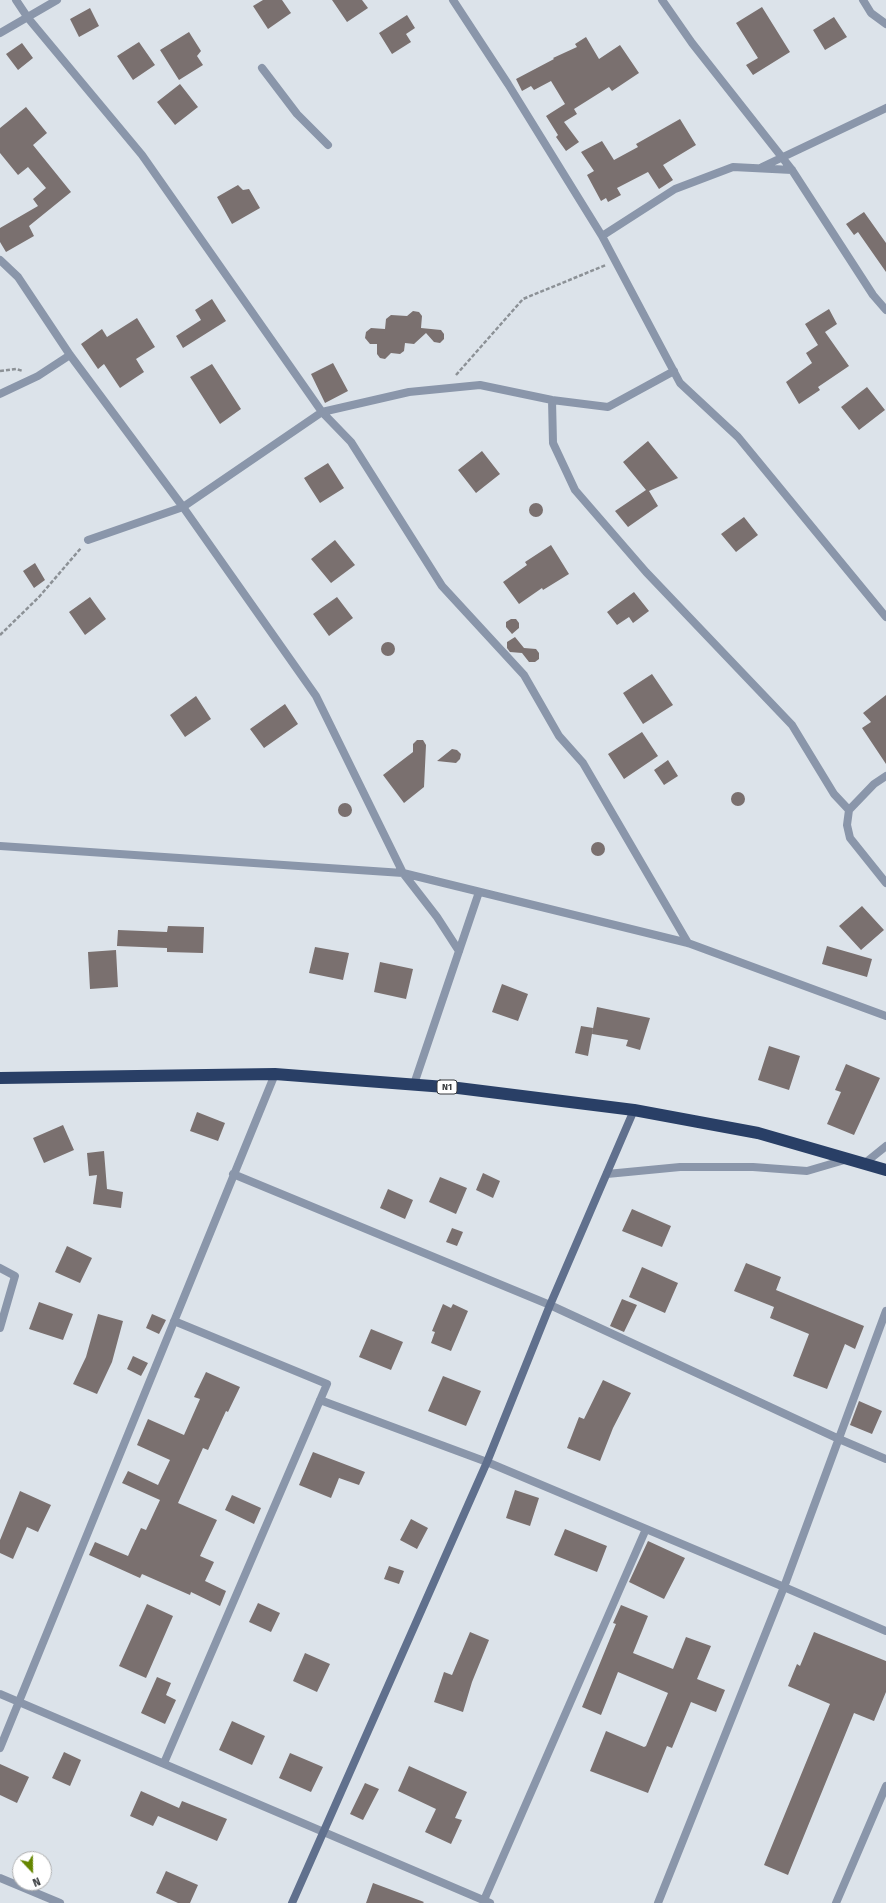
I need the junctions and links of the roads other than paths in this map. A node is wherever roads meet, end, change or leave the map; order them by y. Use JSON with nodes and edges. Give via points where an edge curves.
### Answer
{"nodes":[{"id":1,"x":16,"y":0,"type":"edge"},
{"id":2,"x":57,"y":0,"type":"edge"},
{"id":3,"x":453,"y":0,"type":"edge"},
{"id":4,"x":662,"y":0,"type":"edge"},
{"id":5,"x":863,"y":0,"type":"edge"},
{"id":6,"x":28,"y":18,"type":"junction"},
{"id":7,"x":886,"y":24,"type":"edge"},
{"id":8,"x":0,"y":33,"type":"edge"},
{"id":9,"x":262,"y":68,"type":"dead end"},
{"id":10,"x":886,"y":108,"type":"edge"},
{"id":11,"x":328,"y":145,"type":"dead end"},
{"id":12,"x":782,"y":158,"type":"junction"},
{"id":13,"x":760,"y":168,"type":"junction"},
{"id":14,"x":792,"y":170,"type":"junction"},
{"id":15,"x":602,"y":236,"type":"junction"},
{"id":16,"x":0,"y":260,"type":"edge"},
{"id":17,"x":886,"y":310,"type":"edge"},
{"id":18,"x":70,"y":355,"type":"junction"},
{"id":19,"x":674,"y":371,"type":"junction"},
{"id":20,"x":0,"y":394,"type":"edge"},
{"id":21,"x":552,"y":400,"type":"junction"},
{"id":22,"x":322,"y":412,"type":"junction"},
{"id":23,"x":183,"y":507,"type":"junction"},
{"id":24,"x":88,"y":540,"type":"road end"},
{"id":25,"x":886,"y":617,"type":"edge"},
{"id":26,"x":886,"y":776,"type":"edge"},
{"id":27,"x":849,"y":810,"type":"junction"},
{"id":28,"x":0,"y":846,"type":"edge"},
{"id":29,"x":403,"y":873,"type":"junction"},
{"id":30,"x":886,"y":883,"type":"edge"},
{"id":31,"x":479,"y":892,"type":"junction"},
{"id":32,"x":688,"y":943,"type":"junction"},
{"id":33,"x":459,"y":950,"type":"junction"},
{"id":34,"x":886,"y":1016,"type":"edge"},
{"id":35,"x":275,"y":1074,"type":"junction"},
{"id":36,"x":0,"y":1078,"type":"edge"},
{"id":37,"x":414,"y":1084,"type":"junction"},
{"id":38,"x":634,"y":1110,"type":"junction"},
{"id":39,"x":886,"y":1146,"type":"edge"},
{"id":40,"x":850,"y":1159,"type":"junction"},
{"id":41,"x":865,"y":1163,"type":"junction"},
{"id":42,"x":886,"y":1170,"type":"edge"},
{"id":43,"x":233,"y":1174,"type":"junction"},
{"id":44,"x":607,"y":1174,"type":"junction"},
{"id":45,"x":0,"y":1268,"type":"edge"},
{"id":46,"x":550,"y":1305,"type":"junction"},
{"id":47,"x":886,"y":1311,"type":"edge"},
{"id":48,"x":174,"y":1321,"type":"junction"},
{"id":49,"x":0,"y":1328,"type":"edge"},
{"id":50,"x":320,"y":1400,"type":"junction"},
{"id":51,"x":839,"y":1439,"type":"junction"},
{"id":52,"x":886,"y":1459,"type":"edge"},
{"id":53,"x":487,"y":1462,"type":"junction"},
{"id":54,"x":646,"y":1529,"type":"junction"},
{"id":55,"x":784,"y":1586,"type":"junction"},
{"id":56,"x":886,"y":1631,"type":"edge"},
{"id":57,"x":0,"y":1694,"type":"edge"},
{"id":58,"x":19,"y":1702,"type":"junction"},
{"id":59,"x":0,"y":1748,"type":"edge"},
{"id":60,"x":164,"y":1764,"type":"junction"},
{"id":61,"x":886,"y":1786,"type":"edge"},
{"id":62,"x":324,"y":1832,"type":"junction"},
{"id":63,"x":0,"y":1878,"type":"edge"},
{"id":64,"x":487,"y":1902,"type":"edge"},
{"id":65,"x":60,"y":1903,"type":"edge"},
{"id":66,"x":292,"y":1903,"type":"edge"},
{"id":67,"x":658,"y":1903,"type":"edge"},
{"id":68,"x":836,"y":1903,"type":"edge"}],
"edges":[{"from":1,"to":6,"type":"street"},
{"from":2,"to":6,"type":"street"},
{"from":3,"to":15,"type":"street"},
{"from":4,"to":12,"type":"street","via":[[692,43]]},
{"from":5,"to":7,"type":"street","via":[[871,13]]},
{"from":6,"to":8,"type":"street"},
{"from":6,"to":22,"type":"street","via":[[142,155]]},
{"from":9,"to":11,"type":"street","via":[[297,114]]},
{"from":10,"to":12,"type":"street"},
{"from":12,"to":13,"type":"street"},
{"from":12,"to":14,"type":"street"},
{"from":13,"to":14,"type":"street"},
{"from":13,"to":15,"type":"street","via":[[733,167],[675,189]]},
{"from":14,"to":17,"type":"street","via":[[873,295]]},
{"from":15,"to":19,"type":"street"},
{"from":16,"to":18,"type":"street","via":[[18,277]]},
{"from":18,"to":20,"type":"street","via":[[38,376]]},
{"from":18,"to":23,"type":"street"},
{"from":19,"to":21,"type":"street","via":[[608,407]]},
{"from":19,"to":25,"type":"street","via":[[680,383],[738,437]]},
{"from":21,"to":22,"type":"street","via":[[480,385],[409,392]]},
{"from":21,"to":27,"type":"street","via":[[553,443],[575,490],[646,572],[792,725],[834,794]]},
{"from":22,"to":23,"type":"street"},
{"from":22,"to":32,"type":"street","via":[[351,442],[442,586],[524,675],[559,736],[583,763]]},
{"from":23,"to":24,"type":"street"},
{"from":23,"to":29,"type":"street","via":[[316,696]]},
{"from":26,"to":27,"type":"street","via":[[874,784]]},
{"from":27,"to":30,"type":"street","via":[[847,825],[850,838]]},
{"from":28,"to":29,"type":"street"},
{"from":29,"to":31,"type":"street"},
{"from":29,"to":33,"type":"street"},
{"from":31,"to":32,"type":"street"},
{"from":31,"to":33,"type":"street"},
{"from":32,"to":34,"type":"street"},
{"from":33,"to":37,"type":"street"},
{"from":35,"to":36,"type":"highway","number":"N1"},
{"from":35,"to":37,"type":"highway","number":"N1"},
{"from":35,"to":43,"type":"street"},
{"from":37,"to":38,"type":"highway","number":"N1"},
{"from":38,"to":40,"type":"highway","number":"N1","via":[[758,1133]]},
{"from":38,"to":44,"type":"street"},
{"from":39,"to":41,"type":"street"},
{"from":40,"to":41,"type":"highway","number":"N1"},
{"from":40,"to":44,"type":"street","via":[[807,1171],[753,1167],[680,1168]]},
{"from":41,"to":42,"type":"highway","number":"N1"},
{"from":43,"to":46,"type":"street"},
{"from":43,"to":48,"type":"street"},
{"from":44,"to":46,"type":"street"},
{"from":45,"to":49,"type":"street","via":[[15,1276]]},
{"from":46,"to":51,"type":"street"},
{"from":46,"to":53,"type":"street"},
{"from":47,"to":51,"type":"street"},
{"from":48,"to":50,"type":"street","via":[[327,1384]]},
{"from":48,"to":58,"type":"street"},
{"from":50,"to":53,"type":"street"},
{"from":50,"to":60,"type":"street"},
{"from":51,"to":52,"type":"street"},
{"from":51,"to":55,"type":"street"},
{"from":53,"to":54,"type":"street"},
{"from":53,"to":62,"type":"street"},
{"from":54,"to":55,"type":"street"},
{"from":54,"to":64,"type":"street"},
{"from":55,"to":56,"type":"street"},
{"from":55,"to":67,"type":"street"},
{"from":57,"to":58,"type":"street"},
{"from":58,"to":59,"type":"street"},
{"from":58,"to":60,"type":"street"},
{"from":60,"to":62,"type":"street"},
{"from":61,"to":68,"type":"street"},
{"from":62,"to":64,"type":"street"},
{"from":62,"to":66,"type":"street"},
{"from":63,"to":65,"type":"street"}]}
